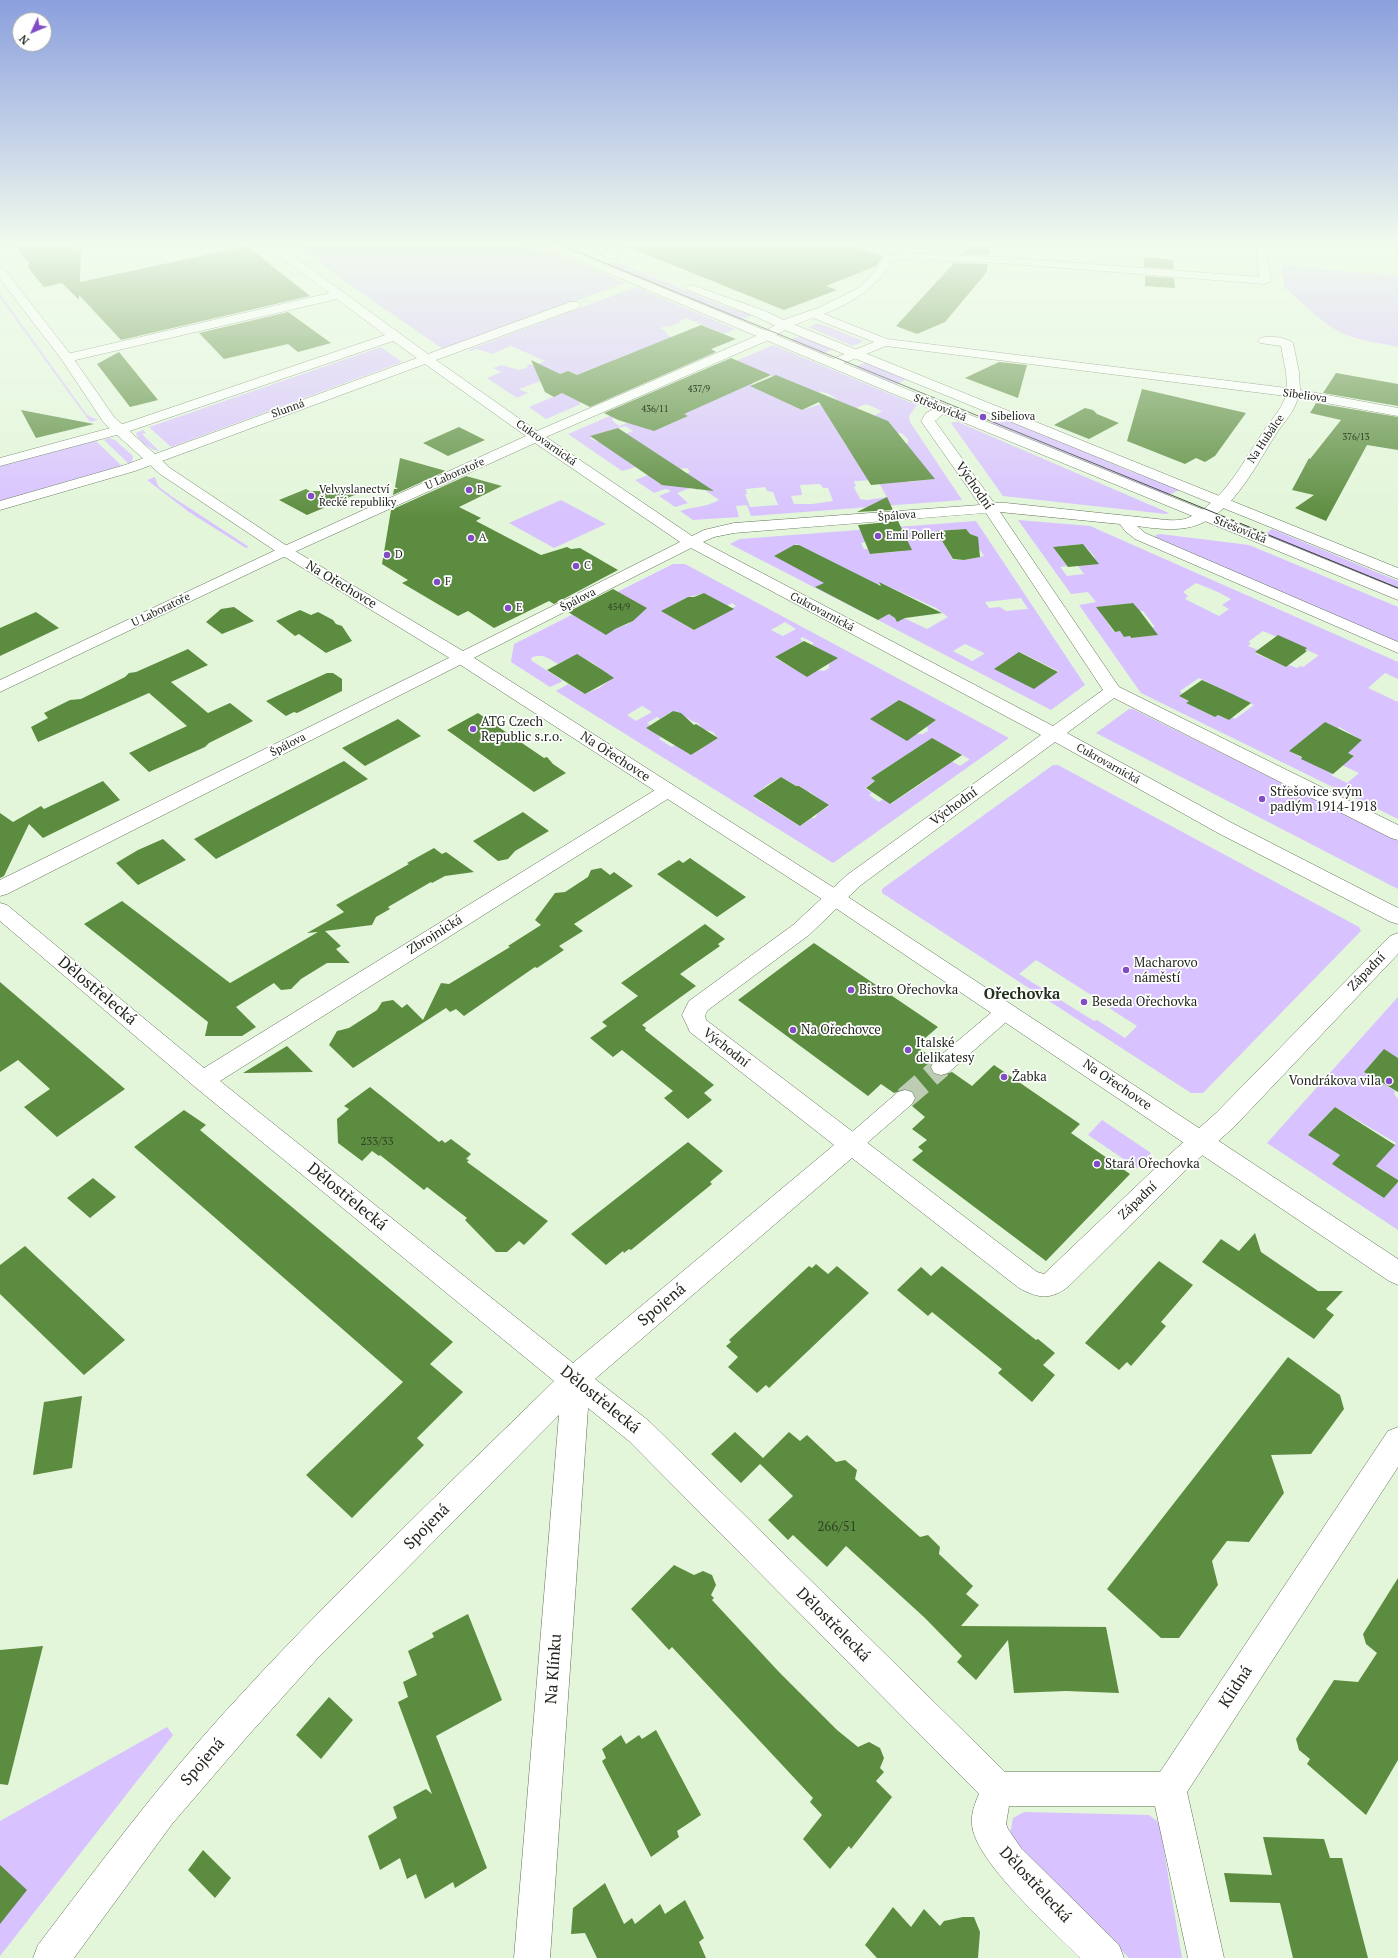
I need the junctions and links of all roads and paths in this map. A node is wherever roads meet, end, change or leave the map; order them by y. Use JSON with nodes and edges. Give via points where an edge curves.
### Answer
{"nodes":[{"id":1,"x":50,"y":336,"type":"edge"},
{"id":2,"x":160,"y":336,"type":"edge"},
{"id":3,"x":394,"y":336,"type":"edge"},
{"id":4,"x":395,"y":336,"type":"edge"},
{"id":5,"x":487,"y":336,"type":"edge"},
{"id":6,"x":764,"y":336,"type":"edge"},
{"id":7,"x":770,"y":336,"type":"edge"},
{"id":8,"x":812,"y":336,"type":"edge"},
{"id":9,"x":870,"y":336,"type":"edge"},
{"id":10,"x":1264,"y":340,"type":"dead end"},
{"id":11,"x":885,"y":342,"type":"junction"},
{"id":12,"x":856,"y":354,"type":"junction"},
{"id":13,"x":67,"y":358,"type":"junction"},
{"id":14,"x":427,"y":358,"type":"junction"},
{"id":15,"x":834,"y":363,"type":"junction"},
{"id":16,"x":1292,"y":393,"type":"junction"},
{"id":17,"x":942,"y":409,"type":"junction"},
{"id":18,"x":1398,"y":412,"type":"edge"},
{"id":19,"x":119,"y":430,"type":"junction"},
{"id":20,"x":535,"y":436,"type":"junction"},
{"id":21,"x":151,"y":460,"type":"junction"},
{"id":22,"x":0,"y":462,"type":"edge"},
{"id":23,"x":1219,"y":502,"type":"junction"},
{"id":24,"x":0,"y":506,"type":"edge"},
{"id":25,"x":990,"y":508,"type":"junction"},
{"id":26,"x":1204,"y":516,"type":"junction"},
{"id":27,"x":1126,"y":520,"type":"junction"},
{"id":28,"x":691,"y":542,"type":"junction"},
{"id":29,"x":285,"y":551,"type":"junction"},
{"id":30,"x":1398,"y":574,"type":"edge"},
{"id":31,"x":1398,"y":595,"type":"edge"},
{"id":32,"x":1398,"y":648,"type":"edge"},
{"id":33,"x":462,"y":658,"type":"junction"},
{"id":34,"x":0,"y":687,"type":"edge"},
{"id":35,"x":1113,"y":691,"type":"junction"},
{"id":36,"x":1054,"y":734,"type":"junction"},
{"id":37,"x":667,"y":791,"type":"junction"},
{"id":38,"x":1398,"y":833,"type":"edge"},
{"id":39,"x":0,"y":889,"type":"edge"},
{"id":40,"x":835,"y":898,"type":"junction"},
{"id":41,"x":0,"y":910,"type":"edge"},
{"id":42,"x":1398,"y":917,"type":"edge"},
{"id":43,"x":1398,"y":941,"type":"edge"},
{"id":44,"x":1006,"y":1011,"type":"junction"},
{"id":45,"x":941,"y":1067,"type":"tunnel mouth"},
{"id":46,"x":203,"y":1080,"type":"junction"},
{"id":47,"x":905,"y":1098,"type":"tunnel mouth"},
{"id":48,"x":1202,"y":1142,"type":"junction"},
{"id":49,"x":852,"y":1144,"type":"junction"},
{"id":50,"x":1398,"y":1273,"type":"edge"},
{"id":51,"x":574,"y":1379,"type":"junction"},
{"id":52,"x":1398,"y":1441,"type":"edge"},
{"id":53,"x":998,"y":1789,"type":"junction"},
{"id":54,"x":1170,"y":1789,"type":"junction"},
{"id":55,"x":51,"y":1958,"type":"edge"},
{"id":56,"x":532,"y":1958,"type":"edge"},
{"id":57,"x":1106,"y":1958,"type":"edge"},
{"id":58,"x":1206,"y":1958,"type":"edge"}],
"edges":[{"from":1,"to":13,"type":"street","name":"Na Ořechovce"},
{"from":2,"to":13,"type":"street"},
{"from":3,"to":19,"type":"street"},
{"from":4,"to":14,"type":"street","name":"Cukrovarnická"},
{"from":5,"to":14,"type":"street","name":"Slunná"},
{"from":6,"to":20,"type":"street","name":"U Laboratoře"},
{"from":7,"to":15,"type":"street","name":"Střešovická"},
{"from":8,"to":12,"type":"street","name":"Střešovická"},
{"from":9,"to":11,"type":"street"},
{"from":10,"to":16,"type":"street","name":"Na Hubálce","via":[[1287,343],[1293,377]]},
{"from":11,"to":12,"type":"street","name":"Sibeliova"},
{"from":11,"to":16,"type":"street","name":"Sibeliova"},
{"from":12,"to":15,"type":"street","name":"Sibeliova"},
{"from":12,"to":23,"type":"street","name":"Střešovická"},
{"from":13,"to":19,"type":"street","name":"Na Ořechovce","via":[[109,420]]},
{"from":14,"to":20,"type":"street","name":"Cukrovarnická"},
{"from":14,"to":21,"type":"street","name":"Slunná"},
{"from":15,"to":17,"type":"street","name":"Střešovická"},
{"from":16,"to":18,"type":"street","name":"Sibeliova"},
{"from":16,"to":23,"type":"street","name":"Na Hubálce","via":[[1292,399],[1236,483]]},
{"from":17,"to":25,"type":"street","name":"Východní","via":[[930,416],[928,421]]},
{"from":17,"to":26,"type":"street","name":"Střešovická"},
{"from":19,"to":21,"type":"street","name":"Na Ořechovce"},
{"from":19,"to":22,"type":"street"},
{"from":20,"to":28,"type":"street","name":"Cukrovarnická"},
{"from":20,"to":29,"type":"street","name":"U Laboratoře"},
{"from":21,"to":24,"type":"street","name":"Slunná"},
{"from":21,"to":29,"type":"street","name":"Na Ořechovce"},
{"from":23,"to":26,"type":"street","name":"Na Hubálce"},
{"from":23,"to":30,"type":"street","name":"Střešovická"},
{"from":25,"to":27,"type":"street","name":"Špálova","via":[[1006,507]]},
{"from":25,"to":28,"type":"street","name":"Špálova","via":[[734,528],[709,533]]},
{"from":25,"to":35,"type":"street","name":"Východní"},
{"from":26,"to":27,"type":"street","name":"Špálova","via":[[1187,523],[1176,524]]},
{"from":26,"to":31,"type":"street","name":"Střešovická"},
{"from":27,"to":32,"type":"street","via":[[1130,528],[1140,536]]},
{"from":28,"to":33,"type":"street","name":"Špálova"},
{"from":28,"to":36,"type":"street","name":"Cukrovarnická"},
{"from":29,"to":33,"type":"street","name":"Na Ořechovce"},
{"from":29,"to":34,"type":"street","name":"U Laboratoře"},
{"from":33,"to":37,"type":"street","name":"Na Ořechovce"},
{"from":33,"to":39,"type":"street","name":"Špálova"},
{"from":35,"to":36,"type":"street","name":"Východní"},
{"from":35,"to":38,"type":"street"},
{"from":36,"to":40,"type":"street","name":"Východní","via":[[854,880]]},
{"from":36,"to":42,"type":"street","name":"Cukrovarnická","via":[[1225,828]]},
{"from":37,"to":40,"type":"street","name":"Na Ořechovce"},
{"from":37,"to":46,"type":"street","name":"Zbrojnická"},
{"from":40,"to":44,"type":"street","name":"Na Ořechovce"},
{"from":40,"to":49,"type":"street","name":"Východní","via":[[801,930],[700,1004],[693,1011],[693,1015],[698,1026]]},
{"from":41,"to":46,"type":"street","name":"Dělostřelecká"},
{"from":43,"to":48,"type":"street","name":"Západní"},
{"from":44,"to":45,"type":"street"},
{"from":44,"to":48,"type":"street","name":"Na Ořechovce"},
{"from":46,"to":51,"type":"street","name":"Dělostřelecká"},
{"from":47,"to":49,"type":"street"},
{"from":48,"to":49,"type":"street","name":"Západní","via":[[1178,1162],[1060,1278],[1046,1286],[1028,1280]]},
{"from":48,"to":50,"type":"street","name":"Na Ořechovce"},
{"from":49,"to":51,"type":"street","name":"Spojená"},
{"from":51,"to":53,"type":"street","name":"Dělostřelecká","via":[[639,1432]]},
{"from":51,"to":55,"type":"street","name":"Spojená","via":[[305,1649],[234,1726],[160,1812]]},
{"from":51,"to":56,"type":"street","name":"Na Klínku","via":[[570,1464]]},
{"from":52,"to":54,"type":"street","name":"Klidná"},
{"from":53,"to":54,"type":"street"},
{"from":53,"to":57,"type":"street","name":"Dělostřelecká","via":[[991,1807],[989,1824],[993,1838],[1009,1860]]},
{"from":54,"to":58,"type":"street"}]}
